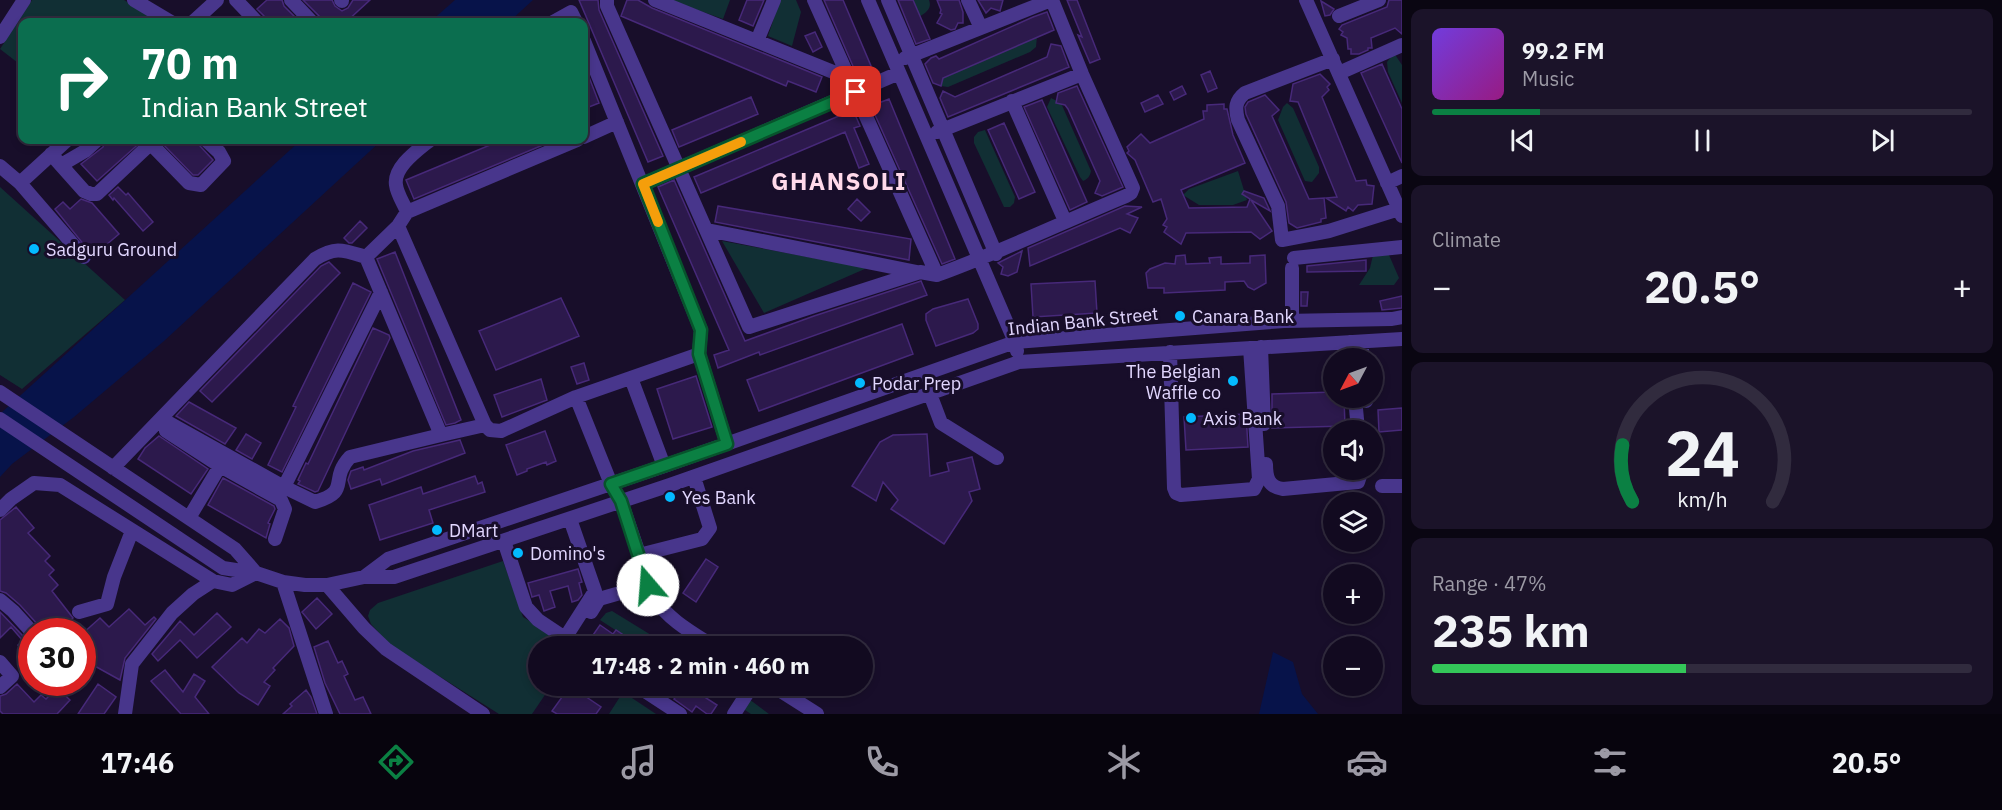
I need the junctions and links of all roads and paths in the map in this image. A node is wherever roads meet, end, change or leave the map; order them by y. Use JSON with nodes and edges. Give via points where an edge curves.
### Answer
{"nodes":[{"id":1,"x":24,"y":0,"type":"edge"},
{"id":2,"x":134,"y":0,"type":"edge"},
{"id":3,"x":217,"y":0,"type":"edge"},
{"id":4,"x":236,"y":0,"type":"edge"},
{"id":5,"x":291,"y":0,"type":"edge"},
{"id":6,"x":607,"y":0,"type":"edge"},
{"id":7,"x":655,"y":0,"type":"edge"},
{"id":8,"x":774,"y":0,"type":"edge"},
{"id":9,"x":814,"y":0,"type":"edge"},
{"id":10,"x":868,"y":0,"type":"edge"},
{"id":11,"x":888,"y":0,"type":"edge"},
{"id":12,"x":968,"y":0,"type":"edge"},
{"id":13,"x":1052,"y":0,"type":"edge"},
{"id":14,"x":1306,"y":0,"type":"edge"},
{"id":15,"x":1379,"y":0,"type":"edge"},
{"id":16,"x":1339,"y":16,"type":"dead end"},
{"id":17,"x":164,"y":18,"type":"edge"},
{"id":18,"x":197,"y":18,"type":"edge"},
{"id":19,"x":253,"y":18,"type":"edge"},
{"id":20,"x":308,"y":18,"type":"edge"},
{"id":21,"x":561,"y":18,"type":"edge"},
{"id":22,"x":574,"y":18,"type":"edge"},
{"id":23,"x":981,"y":28,"type":"junction"},
{"id":24,"x":0,"y":37,"type":"edge"},
{"id":25,"x":757,"y":41,"type":"junction"},
{"id":26,"x":1402,"y":45,"type":"edge"},
{"id":27,"x":588,"y":51,"type":"edge"},
{"id":28,"x":912,"y":55,"type":"junction"},
{"id":29,"x":1333,"y":59,"type":"junction"},
{"id":30,"x":897,"y":68,"type":"junction"},
{"id":31,"x":1339,"y":73,"type":"junction"},
{"id":32,"x":1082,"y":74,"type":"junction"},
{"id":33,"x":848,"y":78,"type":"junction"},
{"id":34,"x":856,"y":92,"type":"junction"},
{"id":35,"x":1012,"y":101,"type":"junction"},
{"id":36,"x":617,"y":122,"type":"junction"},
{"id":37,"x":943,"y":130,"type":"junction"},
{"id":38,"x":588,"y":135,"type":"edge"},
{"id":39,"x":926,"y":136,"type":"junction"},
{"id":40,"x":62,"y":144,"type":"edge"},
{"id":41,"x":93,"y":144,"type":"edge"},
{"id":42,"x":210,"y":144,"type":"edge"},
{"id":43,"x":426,"y":144,"type":"edge"},
{"id":44,"x":568,"y":144,"type":"edge"},
{"id":45,"x":51,"y":154,"type":"junction"},
{"id":46,"x":61,"y":165,"type":"junction"},
{"id":47,"x":0,"y":166,"type":"edge"},
{"id":48,"x":679,"y":169,"type":"junction"},
{"id":49,"x":1402,"y":176,"type":"edge"},
{"id":50,"x":20,"y":183,"type":"junction"},
{"id":51,"x":1388,"y":183,"type":"junction"},
{"id":52,"x":643,"y":184,"type":"junction"},
{"id":53,"x":407,"y":212,"type":"junction"},
{"id":54,"x":1401,"y":212,"type":"edge"},
{"id":55,"x":1065,"y":221,"type":"junction"},
{"id":56,"x":398,"y":226,"type":"junction"},
{"id":57,"x":707,"y":230,"type":"junction"},
{"id":58,"x":1399,"y":253,"type":"edge"},
{"id":59,"x":996,"y":254,"type":"junction"},
{"id":60,"x":84,"y":256,"type":"dead end"},
{"id":61,"x":366,"y":256,"type":"junction"},
{"id":62,"x":980,"y":260,"type":"junction"},
{"id":63,"x":920,"y":272,"type":"junction"},
{"id":64,"x":937,"y":275,"type":"junction"},
{"id":65,"x":381,"y":292,"type":"junction"},
{"id":66,"x":1402,"y":317,"type":"edge"},
{"id":67,"x":1292,"y":321,"type":"junction"},
{"id":68,"x":1402,"y":339,"type":"edge"},
{"id":69,"x":1015,"y":342,"type":"junction"},
{"id":70,"x":1356,"y":342,"type":"junction"},
{"id":71,"x":1255,"y":348,"type":"junction"},
{"id":72,"x":1354,"y":348,"type":"edge"},
{"id":73,"x":1359,"y":348,"type":"edge"},
{"id":74,"x":1170,"y":352,"type":"junction"},
{"id":75,"x":699,"y":354,"type":"junction"},
{"id":76,"x":1019,"y":362,"type":"junction"},
{"id":77,"x":631,"y":378,"type":"junction"},
{"id":78,"x":1,"y":393,"type":"edge"},
{"id":79,"x":930,"y":394,"type":"junction"},
{"id":80,"x":576,"y":397,"type":"junction"},
{"id":81,"x":0,"y":419,"type":"edge"},
{"id":82,"x":162,"y":419,"type":"junction"},
{"id":83,"x":485,"y":425,"type":"junction"},
{"id":84,"x":441,"y":435,"type":"junction"},
{"id":85,"x":727,"y":444,"type":"junction"},
{"id":86,"x":140,"y":448,"type":"dead end"},
{"id":87,"x":93,"y":454,"type":"junction"},
{"id":88,"x":997,"y":458,"type":"dead end"},
{"id":89,"x":220,"y":466,"type":"junction"},
{"id":90,"x":664,"y":466,"type":"junction"},
{"id":91,"x":113,"y":468,"type":"junction"},
{"id":92,"x":79,"y":471,"type":"junction"},
{"id":93,"x":694,"y":477,"type":"junction"},
{"id":94,"x":1359,"y":480,"type":"edge"},
{"id":95,"x":611,"y":484,"type":"junction"},
{"id":96,"x":1382,"y":486,"type":"dead end"},
{"id":97,"x":1402,"y":486,"type":"edge"},
{"id":98,"x":284,"y":487,"type":"junction"},
{"id":99,"x":621,"y":501,"type":"junction"},
{"id":100,"x":0,"y":510,"type":"edge"},
{"id":101,"x":189,"y":518,"type":"junction"},
{"id":102,"x":570,"y":519,"type":"junction"},
{"id":103,"x":132,"y":531,"type":"junction"},
{"id":104,"x":275,"y":539,"type":"dead end"},
{"id":105,"x":504,"y":541,"type":"junction"},
{"id":106,"x":639,"y":555,"type":"junction"},
{"id":107,"x":256,"y":573,"type":"junction"},
{"id":108,"x":364,"y":577,"type":"junction"},
{"id":109,"x":213,"y":581,"type":"junction"},
{"id":110,"x":283,"y":582,"type":"junction"},
{"id":111,"x":327,"y":585,"type":"junction"},
{"id":112,"x":648,"y":585,"type":"junction"},
{"id":113,"x":0,"y":600,"type":"edge"},
{"id":114,"x":79,"y":612,"type":"dead end"},
{"id":115,"x":19,"y":618,"type":"edge"},
{"id":116,"x":576,"y":636,"type":"edge"},
{"id":117,"x":697,"y":636,"type":"edge"},
{"id":118,"x":0,"y":662,"type":"edge"},
{"id":119,"x":0,"y":687,"type":"edge"},
{"id":120,"x":652,"y":696,"type":"edge"},
{"id":121,"x":738,"y":696,"type":"edge"},
{"id":122,"x":746,"y":696,"type":"edge"},
{"id":123,"x":789,"y":696,"type":"edge"},
{"id":124,"x":125,"y":714,"type":"edge"},
{"id":125,"x":326,"y":714,"type":"edge"},
{"id":126,"x":483,"y":714,"type":"edge"},
{"id":127,"x":680,"y":714,"type":"edge"},
{"id":128,"x":726,"y":714,"type":"edge"},
{"id":129,"x":734,"y":714,"type":"edge"},
{"id":130,"x":817,"y":714,"type":"edge"}],
"edges":[{"from":1,"to":24,"type":"street"},
{"from":2,"to":17,"type":"street"},
{"from":3,"to":18,"type":"street"},
{"from":4,"to":19,"type":"street"},
{"from":5,"to":20,"type":"street"},
{"from":6,"to":48,"type":"street"},
{"from":7,"to":25,"type":"street"},
{"from":8,"to":25,"type":"street"},
{"from":9,"to":33,"type":"street"},
{"from":10,"to":30,"type":"street"},
{"from":11,"to":28,"type":"street"},
{"from":12,"to":23,"type":"street"},
{"from":13,"to":23,"type":"street"},
{"from":13,"to":32,"type":"street"},
{"from":14,"to":29,"type":"street"},
{"from":15,"to":16,"type":"street"},
{"from":21,"to":22,"type":"street","via":[[572,12]]},
{"from":23,"to":28,"type":"street"},
{"from":25,"to":33,"type":"street"},
{"from":26,"to":31,"type":"street"},
{"from":27,"to":36,"type":"street"},
{"from":28,"to":30,"type":"street"},
{"from":28,"to":37,"type":"street"},
{"from":29,"to":31,"type":"street"},
{"from":29,"to":54,"type":"street","via":[[1245,93],[1238,98],[1235,108],[1278,206],[1282,240]]},
{"from":30,"to":34,"type":"street"},
{"from":30,"to":39,"type":"street"},
{"from":31,"to":51,"type":"street"},
{"from":32,"to":35,"type":"street"},
{"from":32,"to":55,"type":"street","via":[[1133,188],[1126,196]]},
{"from":33,"to":34,"type":"street"},
{"from":34,"to":48,"type":"street"},
{"from":34,"to":64,"type":"street"},
{"from":35,"to":37,"type":"street"},
{"from":35,"to":55,"type":"street"},
{"from":36,"to":38,"type":"street"},
{"from":36,"to":52,"type":"street"},
{"from":37,"to":39,"type":"street"},
{"from":37,"to":59,"type":"street"},
{"from":39,"to":62,"type":"street"},
{"from":40,"to":45,"type":"street"},
{"from":41,"to":46,"type":"street"},
{"from":42,"to":46,"type":"street","via":[[224,161],[201,185],[189,183],[152,145],[97,194],[84,191]]},
{"from":43,"to":53,"type":"street","via":[[401,167],[397,176],[396,185]]},
{"from":44,"to":53,"type":"street"},
{"from":45,"to":46,"type":"street"},
{"from":45,"to":50,"type":"street"},
{"from":47,"to":50,"type":"street"},
{"from":48,"to":52,"type":"street"},
{"from":48,"to":57,"type":"street"},
{"from":49,"to":51,"type":"street"},
{"from":50,"to":60,"type":"street"},
{"from":51,"to":54,"type":"street"},
{"from":52,"to":75,"type":"street","via":[[701,330]]},
{"from":53,"to":56,"type":"street"},
{"from":55,"to":59,"type":"street"},
{"from":56,"to":61,"type":"street"},
{"from":56,"to":83,"type":"street"},
{"from":57,"to":63,"type":"street"},
{"from":57,"to":63,"type":"street","via":[[749,327]]},
{"from":58,"to":67,"type":"street","via":[[1293,263]]},
{"from":59,"to":62,"type":"street"},
{"from":61,"to":65,"type":"street"},
{"from":61,"to":82,"type":"street","via":[[329,250],[315,259]]},
{"from":62,"to":64,"type":"street"},
{"from":62,"to":69,"type":"street"},
{"from":63,"to":64,"type":"street"},
{"from":65,"to":84,"type":"street"},
{"from":65,"to":98,"type":"street"},
{"from":66,"to":67,"type":"street","name":"Indian Bank Street"},
{"from":67,"to":69,"type":"street","name":"Indian Bank Street"},
{"from":68,"to":70,"type":"street","name":"Indian Bank Street"},
{"from":69,"to":76,"type":"street"},
{"from":69,"to":85,"type":"street","name":"Indian Bank Street"},
{"from":70,"to":71,"type":"street","name":"Indian Bank Street"},
{"from":70,"to":72,"type":"street"},
{"from":70,"to":73,"type":"street"},
{"from":71,"to":74,"type":"street","name":"Indian Bank Street"},
{"from":71,"to":74,"type":"street","via":[[1256,487],[1181,495],[1174,488]]},
{"from":71,"to":94,"type":"street","via":[[1266,477],[1270,483],[1283,489]]},
{"from":74,"to":76,"type":"street","name":"Indian Bank Street"},
{"from":75,"to":77,"type":"street"},
{"from":75,"to":85,"type":"street"},
{"from":76,"to":79,"type":"street","name":"Indian Bank Street"},
{"from":77,"to":80,"type":"street"},
{"from":77,"to":90,"type":"street"},
{"from":78,"to":87,"type":"street"},
{"from":79,"to":88,"type":"street","via":[[941,423]]},
{"from":79,"to":93,"type":"street","name":"Indian Bank Street"},
{"from":80,"to":83,"type":"street","via":[[501,431]]},
{"from":80,"to":95,"type":"street"},
{"from":81,"to":92,"type":"street"},
{"from":82,"to":91,"type":"street"},
{"from":82,"to":98,"type":"street"},
{"from":83,"to":84,"type":"street"},
{"from":84,"to":98,"type":"street","via":[[350,458],[338,475],[339,487],[334,495],[315,502]]},
{"from":85,"to":90,"type":"street","name":"Indian Bank Street"},
{"from":86,"to":89,"type":"street","via":[[162,430]]},
{"from":87,"to":91,"type":"street"},
{"from":87,"to":92,"type":"street"},
{"from":89,"to":101,"type":"street"},
{"from":89,"to":104,"type":"street","via":[[281,500],[285,509]]},
{"from":90,"to":95,"type":"street","name":"Indian Bank Street"},
{"from":91,"to":101,"type":"street"},
{"from":92,"to":107,"type":"street","via":[[223,568]]},
{"from":93,"to":99,"type":"street","name":"Indian Bank Street"},
{"from":93,"to":106,"type":"street","via":[[710,528],[706,536]]},
{"from":95,"to":99,"type":"street"},
{"from":95,"to":108,"type":"street","name":"Indian Bank Street","via":[[388,559]]},
{"from":96,"to":97,"type":"street"},
{"from":99,"to":102,"type":"street","name":"Indian Bank Street"},
{"from":99,"to":106,"type":"street"},
{"from":100,"to":103,"type":"street","via":[[34,483],[48,483],[60,485]]},
{"from":101,"to":107,"type":"street","via":[[235,549]]},
{"from":102,"to":105,"type":"street","name":"Indian Bank Street"},
{"from":102,"to":105,"type":"street","via":[[595,591],[565,638],[526,607]]},
{"from":103,"to":109,"type":"street"},
{"from":103,"to":114,"type":"street","via":[[107,604]]},
{"from":105,"to":108,"type":"street","name":"Indian Bank Street","via":[[394,577]]},
{"from":106,"to":112,"type":"street"},
{"from":107,"to":109,"type":"street","via":[[232,585]]},
{"from":107,"to":110,"type":"street"},
{"from":108,"to":111,"type":"street"},
{"from":109,"to":124,"type":"street","via":[[172,613],[132,664]]},
{"from":110,"to":111,"type":"street"},
{"from":110,"to":125,"type":"street"},
{"from":111,"to":126,"type":"street","via":[[386,649]]},
{"from":112,"to":116,"type":"street","via":[[599,599]]},
{"from":112,"to":117,"type":"street","via":[[662,610]]},
{"from":113,"to":115,"type":"street"},
{"from":118,"to":119,"type":"street","via":[[12,676]]},
{"from":120,"to":127,"type":"street"},
{"from":121,"to":128,"type":"street"},
{"from":122,"to":129,"type":"street"},
{"from":123,"to":130,"type":"street"}]}
